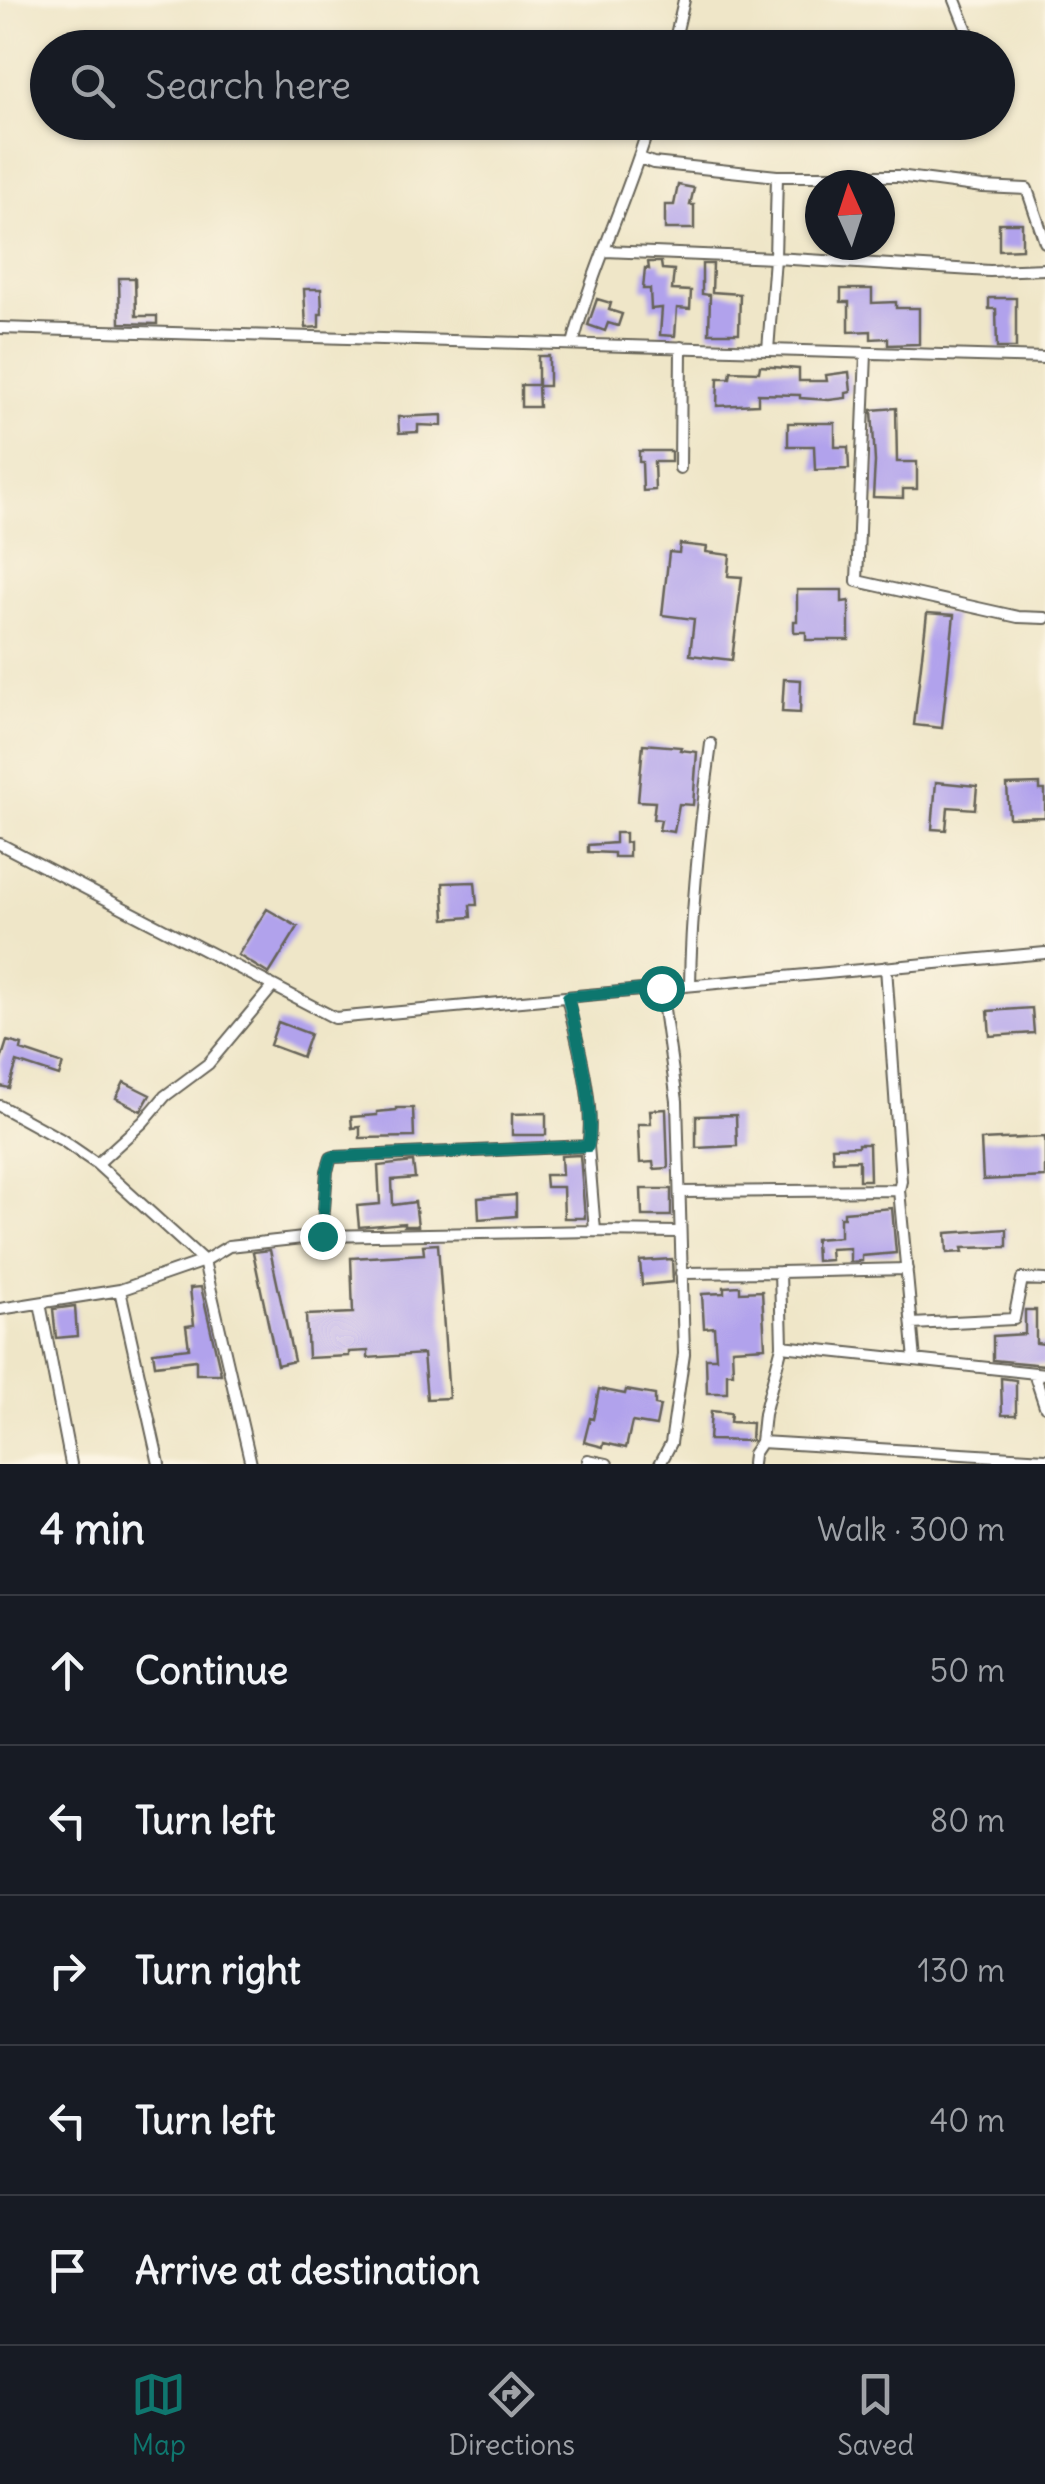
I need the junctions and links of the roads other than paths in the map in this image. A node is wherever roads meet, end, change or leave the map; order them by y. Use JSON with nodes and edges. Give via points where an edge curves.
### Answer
{"nodes":[{"id":1,"x":684,"y":0,"type":"edge"},
{"id":2,"x":955,"y":0,"type":"edge"},
{"id":3,"x":676,"y":30,"type":"edge"},
{"id":4,"x":967,"y":30,"type":"edge"},
{"id":5,"x":645,"y":140,"type":"edge"},
{"id":6,"x":640,"y":158,"type":"junction"},
{"id":7,"x":777,"y":176,"type":"junction"},
{"id":8,"x":1045,"y":242,"type":"edge"},
{"id":9,"x":605,"y":251,"type":"junction"},
{"id":10,"x":775,"y":258,"type":"junction"},
{"id":11,"x":1045,"y":269,"type":"edge"},
{"id":12,"x":0,"y":328,"type":"edge"},
{"id":13,"x":573,"y":344,"type":"junction"},
{"id":14,"x":681,"y":348,"type":"junction"},
{"id":15,"x":768,"y":350,"type":"junction"},
{"id":16,"x":866,"y":353,"type":"junction"},
{"id":17,"x":1045,"y":358,"type":"edge"},
{"id":18,"x":680,"y":468,"type":"dead end"},
{"id":19,"x":1045,"y":618,"type":"edge"},
{"id":20,"x":711,"y":744,"type":"dead end"},
{"id":21,"x":0,"y":844,"type":"edge"},
{"id":22,"x":1045,"y":953,"type":"edge"},
{"id":23,"x":886,"y":968,"type":"junction"},
{"id":24,"x":273,"y":986,"type":"junction"},
{"id":25,"x":690,"y":986,"type":"junction"},
{"id":26,"x":661,"y":988,"type":"junction"},
{"id":27,"x":568,"y":997,"type":"junction"},
{"id":28,"x":0,"y":1106,"type":"edge"},
{"id":29,"x":588,"y":1146,"type":"junction"},
{"id":30,"x":97,"y":1164,"type":"junction"},
{"id":31,"x":900,"y":1190,"type":"junction"},
{"id":32,"x":680,"y":1192,"type":"junction"},
{"id":33,"x":595,"y":1231,"type":"junction"},
{"id":34,"x":679,"y":1232,"type":"junction"},
{"id":35,"x":322,"y":1236,"type":"junction"},
{"id":36,"x":204,"y":1260,"type":"junction"},
{"id":37,"x":907,"y":1269,"type":"junction"},
{"id":38,"x":780,"y":1272,"type":"junction"},
{"id":39,"x":681,"y":1273,"type":"junction"},
{"id":40,"x":1045,"y":1280,"type":"edge"},
{"id":41,"x":120,"y":1290,"type":"junction"},
{"id":42,"x":40,"y":1303,"type":"junction"},
{"id":43,"x":0,"y":1309,"type":"edge"},
{"id":44,"x":912,"y":1324,"type":"junction"},
{"id":45,"x":782,"y":1346,"type":"junction"},
{"id":46,"x":915,"y":1360,"type":"junction"},
{"id":47,"x":1040,"y":1374,"type":"edge"},
{"id":48,"x":1045,"y":1406,"type":"edge"},
{"id":49,"x":762,"y":1442,"type":"junction"},
{"id":50,"x":1045,"y":1459,"type":"edge"},
{"id":51,"x":588,"y":1460,"type":"dead end"},
{"id":52,"x":70,"y":1464,"type":"edge"},
{"id":53,"x":160,"y":1464,"type":"edge"},
{"id":54,"x":251,"y":1464,"type":"edge"},
{"id":55,"x":606,"y":1464,"type":"edge"},
{"id":56,"x":660,"y":1464,"type":"edge"},
{"id":57,"x":752,"y":1464,"type":"edge"}],
"edges":[{"from":1,"to":3,"type":"street"},
{"from":2,"to":4,"type":"street"},
{"from":5,"to":6,"type":"street"},
{"from":6,"to":7,"type":"street"},
{"from":6,"to":9,"type":"street"},
{"from":7,"to":8,"type":"street","via":[[898,176],[1026,189]]},
{"from":7,"to":10,"type":"street"},
{"from":9,"to":10,"type":"street"},
{"from":9,"to":13,"type":"street"},
{"from":10,"to":11,"type":"street"},
{"from":10,"to":15,"type":"street"},
{"from":12,"to":13,"type":"street"},
{"from":13,"to":14,"type":"street"},
{"from":14,"to":15,"type":"street"},
{"from":14,"to":18,"type":"street"},
{"from":15,"to":16,"type":"street"},
{"from":16,"to":17,"type":"street"},
{"from":16,"to":19,"type":"street","via":[[857,581]]},
{"from":20,"to":25,"type":"street","via":[[697,844]]},
{"from":21,"to":24,"type":"street"},
{"from":22,"to":23,"type":"street"},
{"from":23,"to":25,"type":"street"},
{"from":23,"to":31,"type":"street"},
{"from":24,"to":27,"type":"street","via":[[335,1018]]},
{"from":24,"to":30,"type":"street","via":[[208,1064],[165,1096]]},
{"from":25,"to":26,"type":"street"},
{"from":26,"to":27,"type":"street"},
{"from":26,"to":32,"type":"street","via":[[677,1101]]},
{"from":27,"to":29,"type":"street","via":[[584,1070]]},
{"from":28,"to":30,"type":"street"},
{"from":29,"to":33,"type":"street"},
{"from":29,"to":35,"type":"street","via":[[331,1158]]},
{"from":30,"to":36,"type":"street"},
{"from":31,"to":32,"type":"street"},
{"from":31,"to":37,"type":"street"},
{"from":32,"to":34,"type":"street"},
{"from":33,"to":34,"type":"street"},
{"from":33,"to":35,"type":"street"},
{"from":34,"to":39,"type":"street"},
{"from":35,"to":36,"type":"street","via":[[229,1246]]},
{"from":36,"to":41,"type":"street"},
{"from":36,"to":54,"type":"street"},
{"from":37,"to":38,"type":"street"},
{"from":37,"to":44,"type":"street"},
{"from":38,"to":39,"type":"street"},
{"from":38,"to":45,"type":"street"},
{"from":39,"to":56,"type":"street","via":[[684,1354],[671,1442]]},
{"from":40,"to":44,"type":"street","via":[[1022,1279],[1014,1319]]},
{"from":41,"to":42,"type":"street"},
{"from":41,"to":53,"type":"street"},
{"from":42,"to":43,"type":"street"},
{"from":42,"to":52,"type":"street"},
{"from":44,"to":46,"type":"street"},
{"from":45,"to":46,"type":"street"},
{"from":45,"to":49,"type":"street"},
{"from":46,"to":47,"type":"street"},
{"from":47,"to":48,"type":"street"},
{"from":49,"to":50,"type":"street"},
{"from":49,"to":57,"type":"street"},
{"from":51,"to":55,"type":"street"}]}
